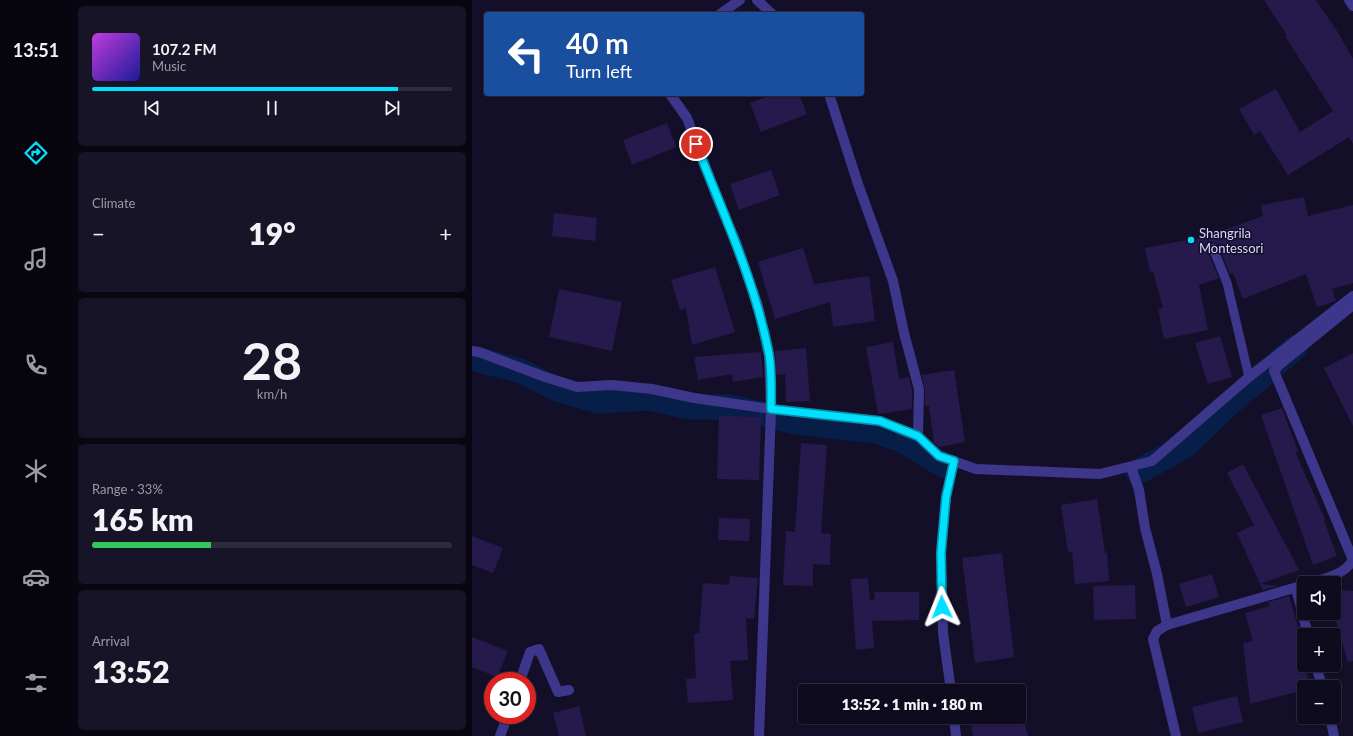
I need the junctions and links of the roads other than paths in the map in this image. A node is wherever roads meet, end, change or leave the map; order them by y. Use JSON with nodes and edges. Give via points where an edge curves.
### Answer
{"nodes":[{"id":1,"x":740,"y":0,"type":"edge"},
{"id":2,"x":757,"y":0,"type":"edge"},
{"id":3,"x":1349,"y":0,"type":"edge"},
{"id":4,"x":1353,"y":6,"type":"edge"},
{"id":5,"x":723,"y":12,"type":"edge"},
{"id":6,"x":770,"y":12,"type":"edge"},
{"id":7,"x":671,"y":96,"type":"edge"},
{"id":8,"x":830,"y":96,"type":"edge"},
{"id":9,"x":1213,"y":248,"type":"dead end"},
{"id":10,"x":1353,"y":296,"type":"edge"},
{"id":11,"x":1353,"y":305,"type":"edge"},
{"id":12,"x":472,"y":351,"type":"edge"},
{"id":13,"x":1249,"y":377,"type":"junction"},
{"id":14,"x":771,"y":409,"type":"junction"},
{"id":15,"x":918,"y":436,"type":"junction"},
{"id":16,"x":954,"y":461,"type":"junction"},
{"id":17,"x":1131,"y":467,"type":"junction"},
{"id":18,"x":1331,"y":576,"type":"edge"},
{"id":19,"x":1297,"y":588,"type":"edge"},
{"id":20,"x":1167,"y":625,"type":"junction"},
{"id":21,"x":523,"y":672,"type":"edge"},
{"id":22,"x":950,"y":684,"type":"edge"},
{"id":23,"x":569,"y":690,"type":"dead end"},
{"id":24,"x":505,"y":724,"type":"edge"},
{"id":25,"x":955,"y":724,"type":"edge"},
{"id":26,"x":1331,"y":724,"type":"edge"},
{"id":27,"x":500,"y":736,"type":"edge"},
{"id":28,"x":759,"y":736,"type":"edge"},
{"id":29,"x":956,"y":736,"type":"edge"},
{"id":30,"x":1176,"y":736,"type":"edge"},
{"id":31,"x":1334,"y":736,"type":"edge"}],
"edges":[{"from":1,"to":5,"type":"street"},
{"from":2,"to":6,"type":"street"},
{"from":3,"to":4,"type":"street"},
{"from":7,"to":14,"type":"street","via":[[687,118],[758,306],[769,356]]},
{"from":8,"to":15,"type":"street","via":[[893,281],[919,389]]},
{"from":9,"to":13,"type":"lane","via":[[1227,283]]},
{"from":10,"to":13,"type":"street"},
{"from":11,"to":18,"type":"street","via":[[1279,365],[1274,372],[1353,560],[1340,573]]},
{"from":12,"to":14,"type":"street","via":[[577,387],[612,385],[652,389]]},
{"from":13,"to":17,"type":"street","via":[[1152,461]]},
{"from":14,"to":15,"type":"street","via":[[880,421]]},
{"from":14,"to":28,"type":"street"},
{"from":15,"to":16,"type":"street","via":[[939,456]]},
{"from":16,"to":17,"type":"street","via":[[976,469],[1034,472],[1100,474]]},
{"from":16,"to":22,"type":"street","via":[[946,497],[941,553],[943,633]]},
{"from":17,"to":20,"type":"street"},
{"from":19,"to":20,"type":"street"},
{"from":20,"to":30,"type":"street","via":[[1157,631],[1153,639]]},
{"from":21,"to":23,"type":"street","via":[[530,652],[539,649],[558,692]]},
{"from":24,"to":27,"type":"street"},
{"from":25,"to":29,"type":"street"},
{"from":26,"to":31,"type":"street"}]}
